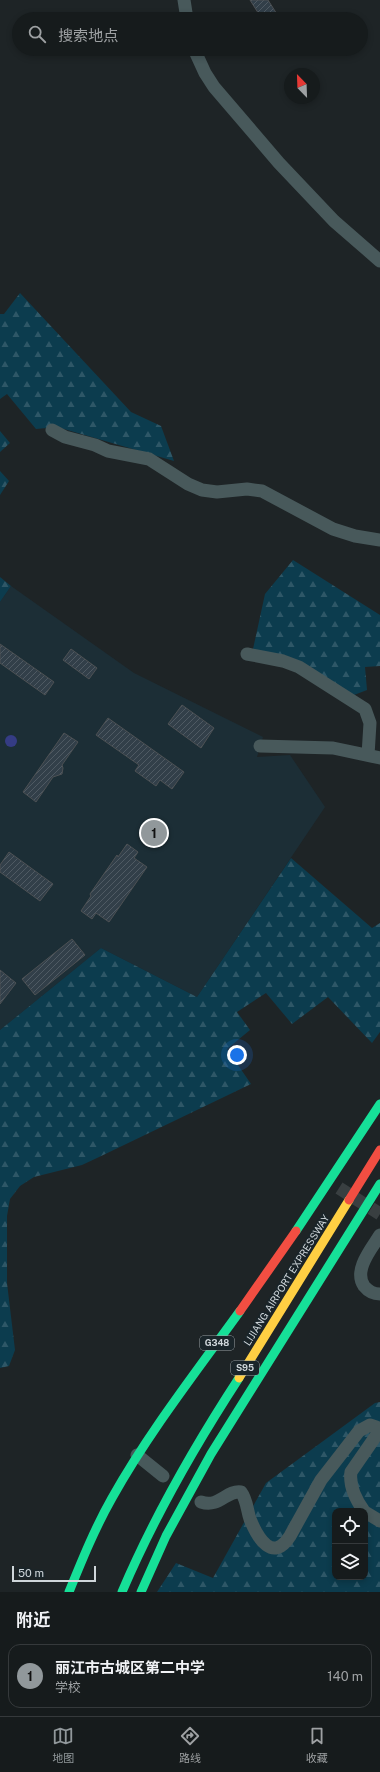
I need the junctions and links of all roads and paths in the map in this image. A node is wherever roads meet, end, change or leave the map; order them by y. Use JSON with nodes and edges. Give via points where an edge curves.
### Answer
{"nodes":[{"id":1,"x":184,"y":0,"type":"edge"},
{"id":2,"x":186,"y":12,"type":"edge"},
{"id":3,"x":197,"y":56,"type":"edge"},
{"id":4,"x":380,"y":261,"type":"edge"},
{"id":5,"x":52,"y":430,"type":"dead end"},
{"id":6,"x":380,"y":540,"type":"edge"},
{"id":7,"x":247,"y":654,"type":"dead end"},
{"id":8,"x":260,"y":746,"type":"dead end"},
{"id":9,"x":374,"y":757,"type":"edge"},
{"id":10,"x":380,"y":1104,"type":"edge"},
{"id":11,"x":380,"y":1150,"type":"edge"},
{"id":12,"x":380,"y":1184,"type":"edge"},
{"id":13,"x":380,"y":1234,"type":"edge"},
{"id":14,"x":380,"y":1294,"type":"edge"},
{"id":15,"x":137,"y":1455,"type":"junction"},
{"id":16,"x":163,"y":1476,"type":"dead end"},
{"id":17,"x":201,"y":1502,"type":"dead end"},
{"id":18,"x":363,"y":1508,"type":"edge"},
{"id":19,"x":368,"y":1514,"type":"edge"},
{"id":20,"x":380,"y":1521,"type":"edge"},
{"id":21,"x":69,"y":1592,"type":"edge"},
{"id":22,"x":122,"y":1592,"type":"edge"},
{"id":23,"x":142,"y":1592,"type":"edge"}],
"edges":[{"from":1,"to":2,"type":"street"},
{"from":3,"to":4,"type":"street","via":[[214,87],[279,163],[334,221]]},
{"from":5,"to":6,"type":"street","via":[[108,452],[149,459],[202,490],[262,491],[333,529]]},
{"from":7,"to":9,"type":"street","via":[[299,667],[365,708],[370,722]]},
{"from":8,"to":9,"type":"street","via":[[333,748]]},
{"from":10,"to":15,"type":"highway","number":"G348","via":[[334,1185]]},
{"from":11,"to":22,"type":"highway","name":"LIJIANG AIRPORT EXPRESSWAY","number":"S95","via":[[228,1393],[167,1496]]},
{"from":12,"to":23,"type":"highway","number":"S95","via":[[242,1403],[182,1504]]},
{"from":13,"to":14,"type":"street","via":[[362,1266],[360,1276],[366,1288]]},
{"from":15,"to":16,"type":"street"},
{"from":15,"to":21,"type":"highway","number":"G348","via":[[95,1531]]},
{"from":17,"to":18,"type":"street","via":[[214,1503],[235,1492],[241,1492],[246,1500],[250,1518],[262,1540],[271,1548],[280,1548],[290,1536],[321,1480],[359,1431],[370,1425],[376,1427],[378,1433],[351,1472],[353,1491]]},
{"from":19,"to":20,"type":"street"}]}
